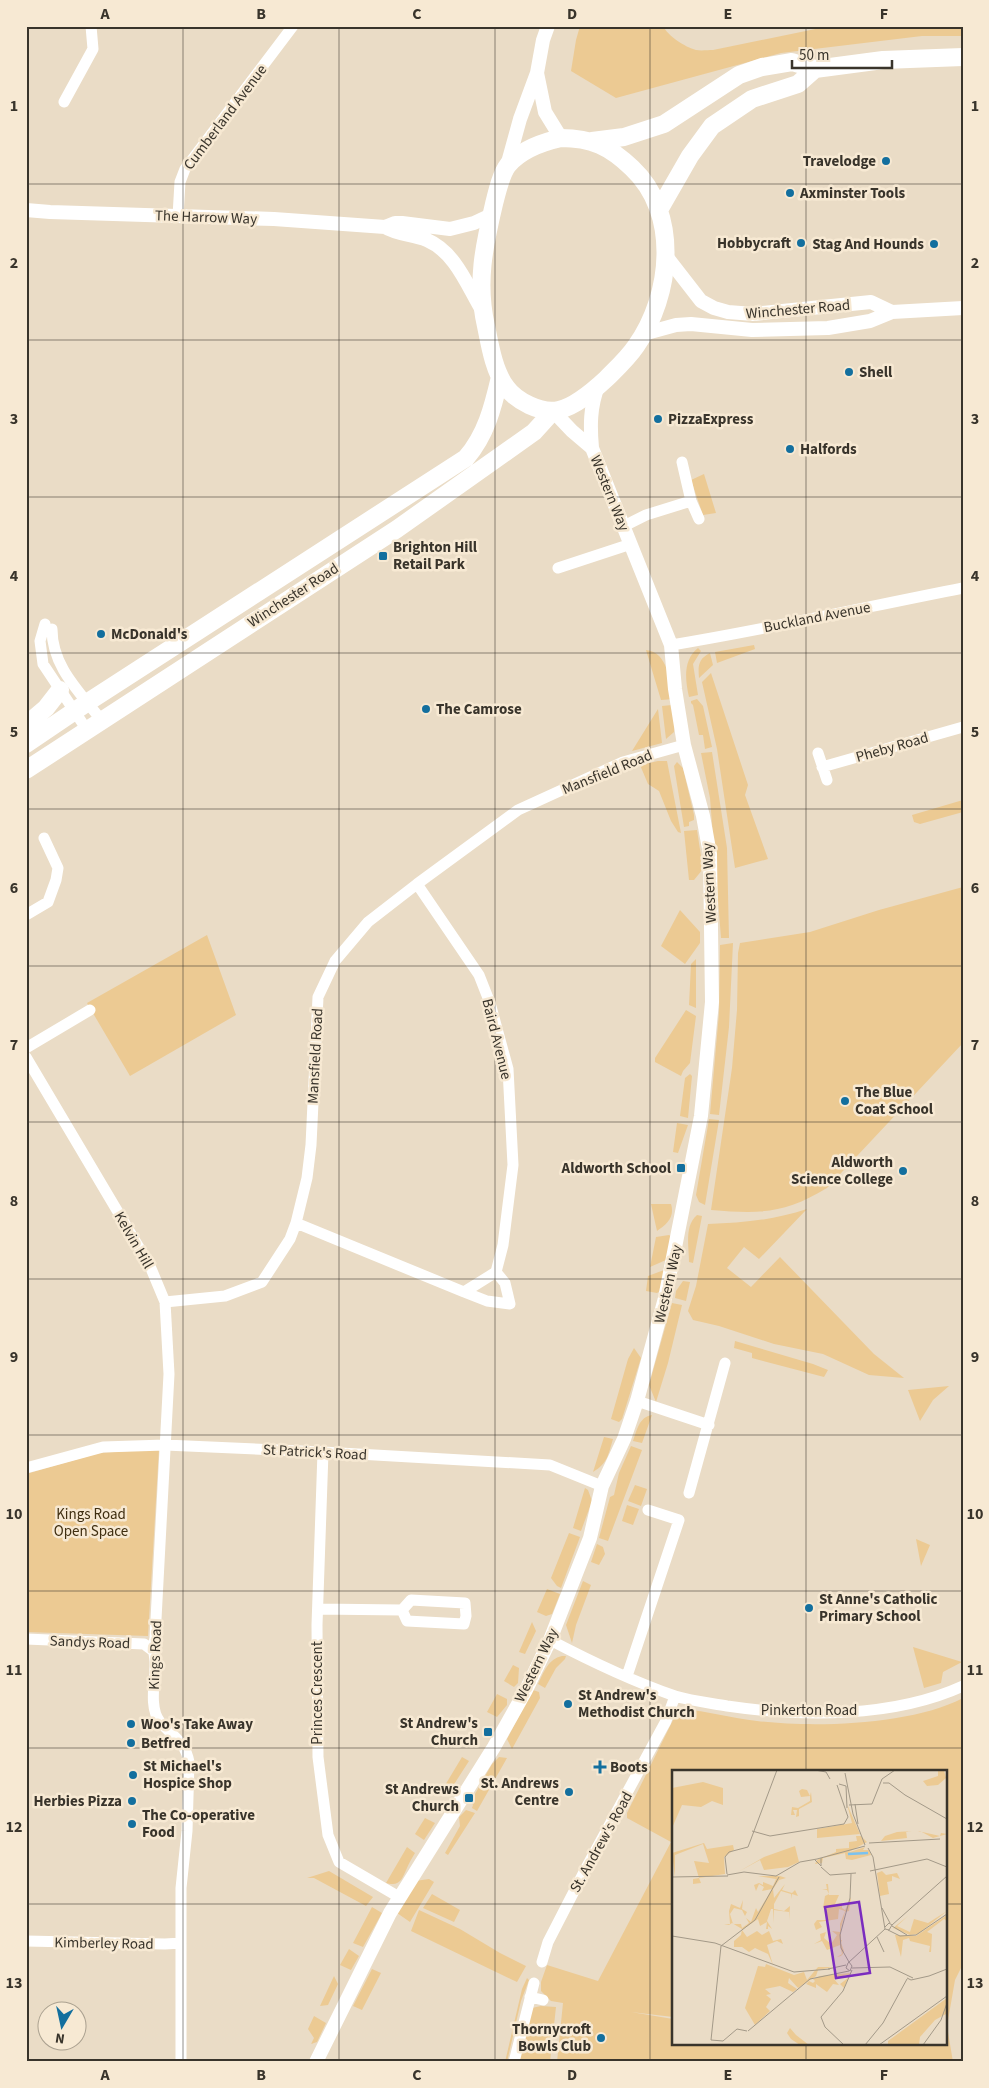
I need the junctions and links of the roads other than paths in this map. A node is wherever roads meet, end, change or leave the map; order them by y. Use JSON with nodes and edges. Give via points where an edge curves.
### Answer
{"nodes":[{"id":1,"x":91,"y":26,"type":"edge"},
{"id":2,"x":293,"y":26,"type":"edge"},
{"id":3,"x":548,"y":26,"type":"edge"},
{"id":4,"x":963,"y":57,"type":"edge"},
{"id":5,"x":814,"y":69,"type":"junction"},
{"id":6,"x":537,"y":73,"type":"junction"},
{"id":7,"x":64,"y":102,"type":"dead end"},
{"id":8,"x":561,"y":138,"type":"junction"},
{"id":9,"x":592,"y":141,"type":"junction"},
{"id":10,"x":507,"y":166,"type":"junction"},
{"id":11,"x":26,"y":210,"type":"edge"},
{"id":12,"x":659,"y":210,"type":"junction"},
{"id":13,"x":491,"y":215,"type":"junction"},
{"id":14,"x":178,"y":216,"type":"junction"},
{"id":15,"x":385,"y":228,"type":"junction"},
{"id":16,"x":666,"y":256,"type":"junction"},
{"id":17,"x":871,"y":302,"type":"junction"},
{"id":18,"x":816,"y":308,"type":"junction"},
{"id":19,"x":963,"y":308,"type":"edge"},
{"id":20,"x":482,"y":310,"type":"junction"},
{"id":21,"x":892,"y":312,"type":"junction"},
{"id":22,"x":851,"y":325,"type":"junction"},
{"id":23,"x":832,"y":327,"type":"junction"},
{"id":24,"x":643,"y":334,"type":"junction"},
{"id":25,"x":500,"y":377,"type":"junction"},
{"id":26,"x":598,"y":386,"type":"junction"},
{"id":27,"x":553,"y":411,"type":"junction"},
{"id":28,"x":592,"y":448,"type":"junction"},
{"id":29,"x":682,"y":462,"type":"dead end"},
{"id":30,"x":690,"y":500,"type":"junction"},
{"id":31,"x":699,"y":519,"type":"dead end"},
{"id":32,"x":624,"y":526,"type":"junction"},
{"id":33,"x":631,"y":544,"type":"junction"},
{"id":34,"x":558,"y":568,"type":"dead end"},
{"id":35,"x":963,"y":588,"type":"edge"},
{"id":36,"x":671,"y":645,"type":"junction"},
{"id":37,"x":60,"y":690,"type":"junction"},
{"id":38,"x":81,"y":707,"type":"junction"},
{"id":39,"x":102,"y":720,"type":"junction"},
{"id":40,"x":26,"y":724,"type":"edge"},
{"id":41,"x":963,"y":727,"type":"edge"},
{"id":42,"x":87,"y":730,"type":"junction"},
{"id":43,"x":26,"y":744,"type":"edge"},
{"id":44,"x":684,"y":744,"type":"junction"},
{"id":45,"x":818,"y":753,"type":"dead end"},
{"id":46,"x":822,"y":767,"type":"junction"},
{"id":47,"x":26,"y":770,"type":"edge"},
{"id":48,"x":827,"y":780,"type":"dead end"},
{"id":49,"x":44,"y":838,"type":"dead end"},
{"id":50,"x":417,"y":884,"type":"junction"},
{"id":51,"x":26,"y":915,"type":"edge"},
{"id":52,"x":90,"y":1010,"type":"dead end"},
{"id":53,"x":26,"y":1048,"type":"edge"},
{"id":54,"x":26,"y":1057,"type":"edge"},
{"id":55,"x":296,"y":1223,"type":"junction"},
{"id":56,"x":496,"y":1272,"type":"junction"},
{"id":57,"x":464,"y":1292,"type":"junction"},
{"id":58,"x":165,"y":1302,"type":"junction"},
{"id":59,"x":726,"y":1363,"type":"dead end"},
{"id":60,"x":637,"y":1401,"type":"junction"},
{"id":61,"x":709,"y":1425,"type":"junction"},
{"id":62,"x":165,"y":1445,"type":"junction"},
{"id":63,"x":323,"y":1452,"type":"junction"},
{"id":64,"x":26,"y":1468,"type":"edge"},
{"id":65,"x":602,"y":1486,"type":"junction"},
{"id":66,"x":690,"y":1493,"type":"dead end"},
{"id":67,"x":648,"y":1510,"type":"dead end"},
{"id":68,"x":318,"y":1609,"type":"junction"},
{"id":69,"x":402,"y":1610,"type":"junction"},
{"id":70,"x":26,"y":1640,"type":"edge"},
{"id":71,"x":550,"y":1640,"type":"junction"},
{"id":72,"x":152,"y":1650,"type":"junction"},
{"id":73,"x":627,"y":1676,"type":"junction"},
{"id":74,"x":963,"y":1686,"type":"edge"},
{"id":75,"x":675,"y":1696,"type":"junction"},
{"id":76,"x":399,"y":1897,"type":"junction"},
{"id":77,"x":26,"y":1941,"type":"edge"},
{"id":78,"x":181,"y":1942,"type":"junction"},
{"id":79,"x":542,"y":1962,"type":"dead end"},
{"id":80,"x":534,"y":1983,"type":"dead end"},
{"id":81,"x":530,"y":1997,"type":"junction"},
{"id":82,"x":543,"y":2000,"type":"dead end"},
{"id":83,"x":181,"y":2062,"type":"edge"},
{"id":84,"x":316,"y":2062,"type":"edge"},
{"id":85,"x":514,"y":2062,"type":"edge"}],
"edges":[{"from":1,"to":7,"type":"street","via":[[93,49]]},
{"from":2,"to":14,"type":"street","name":"Cumberland Avenue","via":[[185,169],[180,182]]},
{"from":3,"to":6,"type":"street"},
{"from":4,"to":5,"type":"main road","via":[[883,60]]},
{"from":5,"to":9,"type":"main road","via":[[792,62],[762,67],[739,75],[664,124],[624,137]]},
{"from":5,"to":12,"type":"main road","via":[[798,84],[752,99],[712,126],[690,156]]},
{"from":6,"to":8,"type":"street","via":[[545,112]]},
{"from":6,"to":10,"type":"street"},
{"from":8,"to":9,"type":"main road"},
{"from":8,"to":10,"type":"main road","via":[[543,142]]},
{"from":9,"to":12,"type":"main road","via":[[638,173]]},
{"from":10,"to":13,"type":"main road"},
{"from":11,"to":14,"type":"street","name":"The Harrow Way"},
{"from":12,"to":16,"type":"main road"},
{"from":13,"to":15,"type":"street","name":"The Harrow Way","via":[[450,229],[402,223]]},
{"from":13,"to":20,"type":"main road","via":[[481,265]]},
{"from":14,"to":15,"type":"street","name":"The Harrow Way","via":[[291,220]]},
{"from":15,"to":20,"type":"street","name":"The Harrow Way","via":[[427,240],[447,252]]},
{"from":16,"to":18,"type":"street","name":"Winchester Road","via":[[701,301],[714,308],[746,315]]},
{"from":16,"to":24,"type":"main road","via":[[657,305]]},
{"from":17,"to":18,"type":"street","name":"Winchester Road"},
{"from":17,"to":21,"type":"street","name":"Winchester Road"},
{"from":17,"to":22,"type":"street"},
{"from":18,"to":23,"type":"street"},
{"from":19,"to":21,"type":"street","name":"Winchester Road"},
{"from":20,"to":25,"type":"main road"},
{"from":21,"to":22,"type":"street","name":"Winchester Road"},
{"from":22,"to":23,"type":"street","name":"Winchester Road"},
{"from":23,"to":24,"type":"street","name":"Winchester Road","via":[[752,330],[691,324]]},
{"from":24,"to":26,"type":"main road","via":[[630,354]]},
{"from":25,"to":27,"type":"main road","via":[[513,395],[523,402]]},
{"from":25,"to":38,"type":"main road","name":"Winchester Road","via":[[480,440],[466,458]]},
{"from":26,"to":27,"type":"main road","via":[[576,403]]},
{"from":26,"to":28,"type":"street","name":"Western Way","via":[[590,416]]},
{"from":27,"to":28,"type":"street","name":"Western Way"},
{"from":27,"to":39,"type":"main road","name":"Winchester Road","via":[[534,432],[397,528]]},
{"from":28,"to":32,"type":"street","name":"Western Way"},
{"from":29,"to":30,"type":"street"},
{"from":30,"to":31,"type":"street"},
{"from":30,"to":32,"type":"street"},
{"from":32,"to":33,"type":"street","name":"Western Way"},
{"from":33,"to":34,"type":"street"},
{"from":33,"to":36,"type":"street","name":"Western Way"},
{"from":35,"to":36,"type":"street","name":"Buckland Avenue"},
{"from":36,"to":44,"type":"street","name":"Western Way"},
{"from":37,"to":38,"type":"street"},
{"from":37,"to":38,"type":"street","via":[[41,658],[40,641],[48,626],[56,657]]},
{"from":37,"to":40,"type":"main road","via":[[46,708]]},
{"from":38,"to":39,"type":"street"},
{"from":38,"to":42,"type":"street"},
{"from":38,"to":43,"type":"main road","name":"Winchester Road"},
{"from":39,"to":42,"type":"main road","name":"Winchester Road"},
{"from":41,"to":46,"type":"street","name":"Pheby Road"},
{"from":42,"to":47,"type":"main road","name":"Winchester Road"},
{"from":44,"to":50,"type":"street","name":"Mansfield Road","via":[[623,762],[518,810]]},
{"from":44,"to":60,"type":"street","name":"Western Way","via":[[710,854],[712,1002],[701,1116],[684,1211],[660,1319]]},
{"from":45,"to":46,"type":"street"},
{"from":46,"to":48,"type":"street"},
{"from":49,"to":51,"type":"street","via":[[58,868],[56,880],[48,902]]},
{"from":50,"to":55,"type":"street","name":"Mansfield Road","via":[[362,928],[335,960],[318,997],[311,1146]]},
{"from":50,"to":56,"type":"street","name":"Baird Avenue","via":[[479,975],[508,1069],[513,1165],[503,1244]]},
{"from":52,"to":53,"type":"street"},
{"from":54,"to":58,"type":"street","name":"Kelvin Hill","via":[[150,1266]]},
{"from":55,"to":57,"type":"street"},
{"from":55,"to":58,"type":"street","name":"Mansfield Road","via":[[262,1282],[225,1296]]},
{"from":56,"to":57,"type":"street"},
{"from":56,"to":57,"type":"street","via":[[505,1283],[510,1304],[487,1301]]},
{"from":58,"to":62,"type":"street","name":"Kelvin Hill","via":[[169,1374]]},
{"from":59,"to":61,"type":"street"},
{"from":60,"to":61,"type":"street"},
{"from":60,"to":65,"type":"street","name":"Western Way"},
{"from":61,"to":66,"type":"street"},
{"from":62,"to":63,"type":"street","name":"St Patrick's Road"},
{"from":62,"to":64,"type":"street","name":"St Patrick's Road","via":[[103,1447]]},
{"from":62,"to":72,"type":"street","name":"Kings Road"},
{"from":63,"to":65,"type":"street","name":"St Patrick's Road","via":[[550,1466]]},
{"from":63,"to":68,"type":"street","name":"Princes Crescent"},
{"from":65,"to":71,"type":"street","name":"Western Way","via":[[590,1538]]},
{"from":67,"to":73,"type":"street","via":[[680,1520]]},
{"from":68,"to":69,"type":"street"},
{"from":68,"to":76,"type":"street","name":"Princes Crescent","via":[[318,1757],[328,1835],[339,1862]]},
{"from":69,"to":69,"type":"street","via":[[410,1600],[465,1603],[466,1616],[464,1624],[407,1621]]},
{"from":70,"to":72,"type":"street","name":"Sandys Road","via":[[144,1644]]},
{"from":71,"to":73,"type":"street","name":"Pinkerton Road"},
{"from":71,"to":76,"type":"street","name":"Western Way","via":[[494,1747]]},
{"from":72,"to":78,"type":"street","name":"Kings Road","via":[[155,1659],[154,1701],[159,1720],[187,1751],[189,1762]]},
{"from":73,"to":75,"type":"street","name":"Pinkerton Road"},
{"from":74,"to":75,"type":"street","name":"Pinkerton Road","via":[[942,1696],[881,1709],[838,1712],[758,1710]]},
{"from":75,"to":79,"type":"street","name":"St. Andrew's Road","via":[[666,1721],[548,1942]]},
{"from":76,"to":84,"type":"street","name":"Western Way"},
{"from":77,"to":78,"type":"street","name":"Kimberley Road"},
{"from":78,"to":83,"type":"street","name":"Kings Road"},
{"from":80,"to":81,"type":"street"},
{"from":81,"to":82,"type":"street"},
{"from":81,"to":85,"type":"street"}]}
